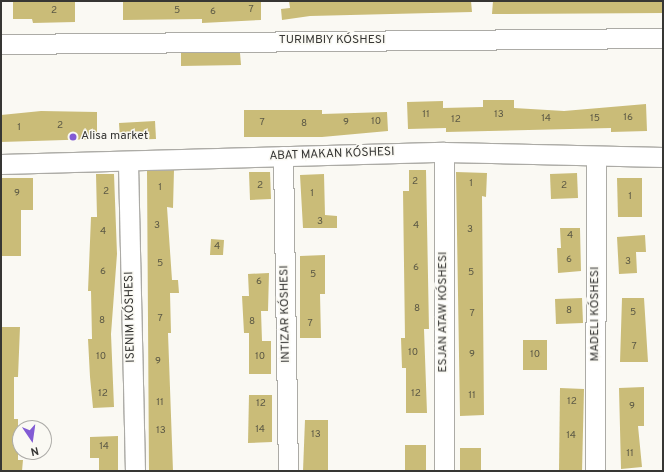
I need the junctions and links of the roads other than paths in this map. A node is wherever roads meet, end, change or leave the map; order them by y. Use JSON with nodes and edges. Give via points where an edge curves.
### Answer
{"nodes":[{"id":1,"x":663,"y":38,"type":"edge"},
{"id":2,"x":1,"y":44,"type":"edge"},
{"id":3,"x":444,"y":152,"type":"junction"},
{"id":4,"x":283,"y":156,"type":"junction"},
{"id":5,"x":596,"y":156,"type":"junction"},
{"id":6,"x":663,"y":157,"type":"edge"},
{"id":7,"x":128,"y":163,"type":"junction"},
{"id":8,"x":1,"y":164,"type":"edge"},
{"id":9,"x":135,"y":471,"type":"edge"},
{"id":10,"x":288,"y":471,"type":"edge"},
{"id":11,"x":444,"y":471,"type":"edge"},
{"id":12,"x":595,"y":471,"type":"edge"}],
"edges":[{"from":1,"to":2,"type":"street"},
{"from":3,"to":4,"type":"street","name":"ABAT MAKAN KÓSHESI"},
{"from":3,"to":5,"type":"street","name":"ABAT MAKAN KÓSHESI"},
{"from":3,"to":11,"type":"street","name":"ESJAN ATAW KÓSHESI"},
{"from":4,"to":7,"type":"street","name":"ABAT MAKAN KÓSHESI"},
{"from":4,"to":10,"type":"street","name":"INTIZAR KÓSHESI"},
{"from":5,"to":6,"type":"street","name":"ABAT MAKAN KÓSHESI"},
{"from":5,"to":12,"type":"street","name":"MADELI KÓSHESI"},
{"from":7,"to":8,"type":"street","name":"ABAT MAKAN KÓSHESI"},
{"from":7,"to":9,"type":"street","name":"ISENIM KÓSHESI"}]}
